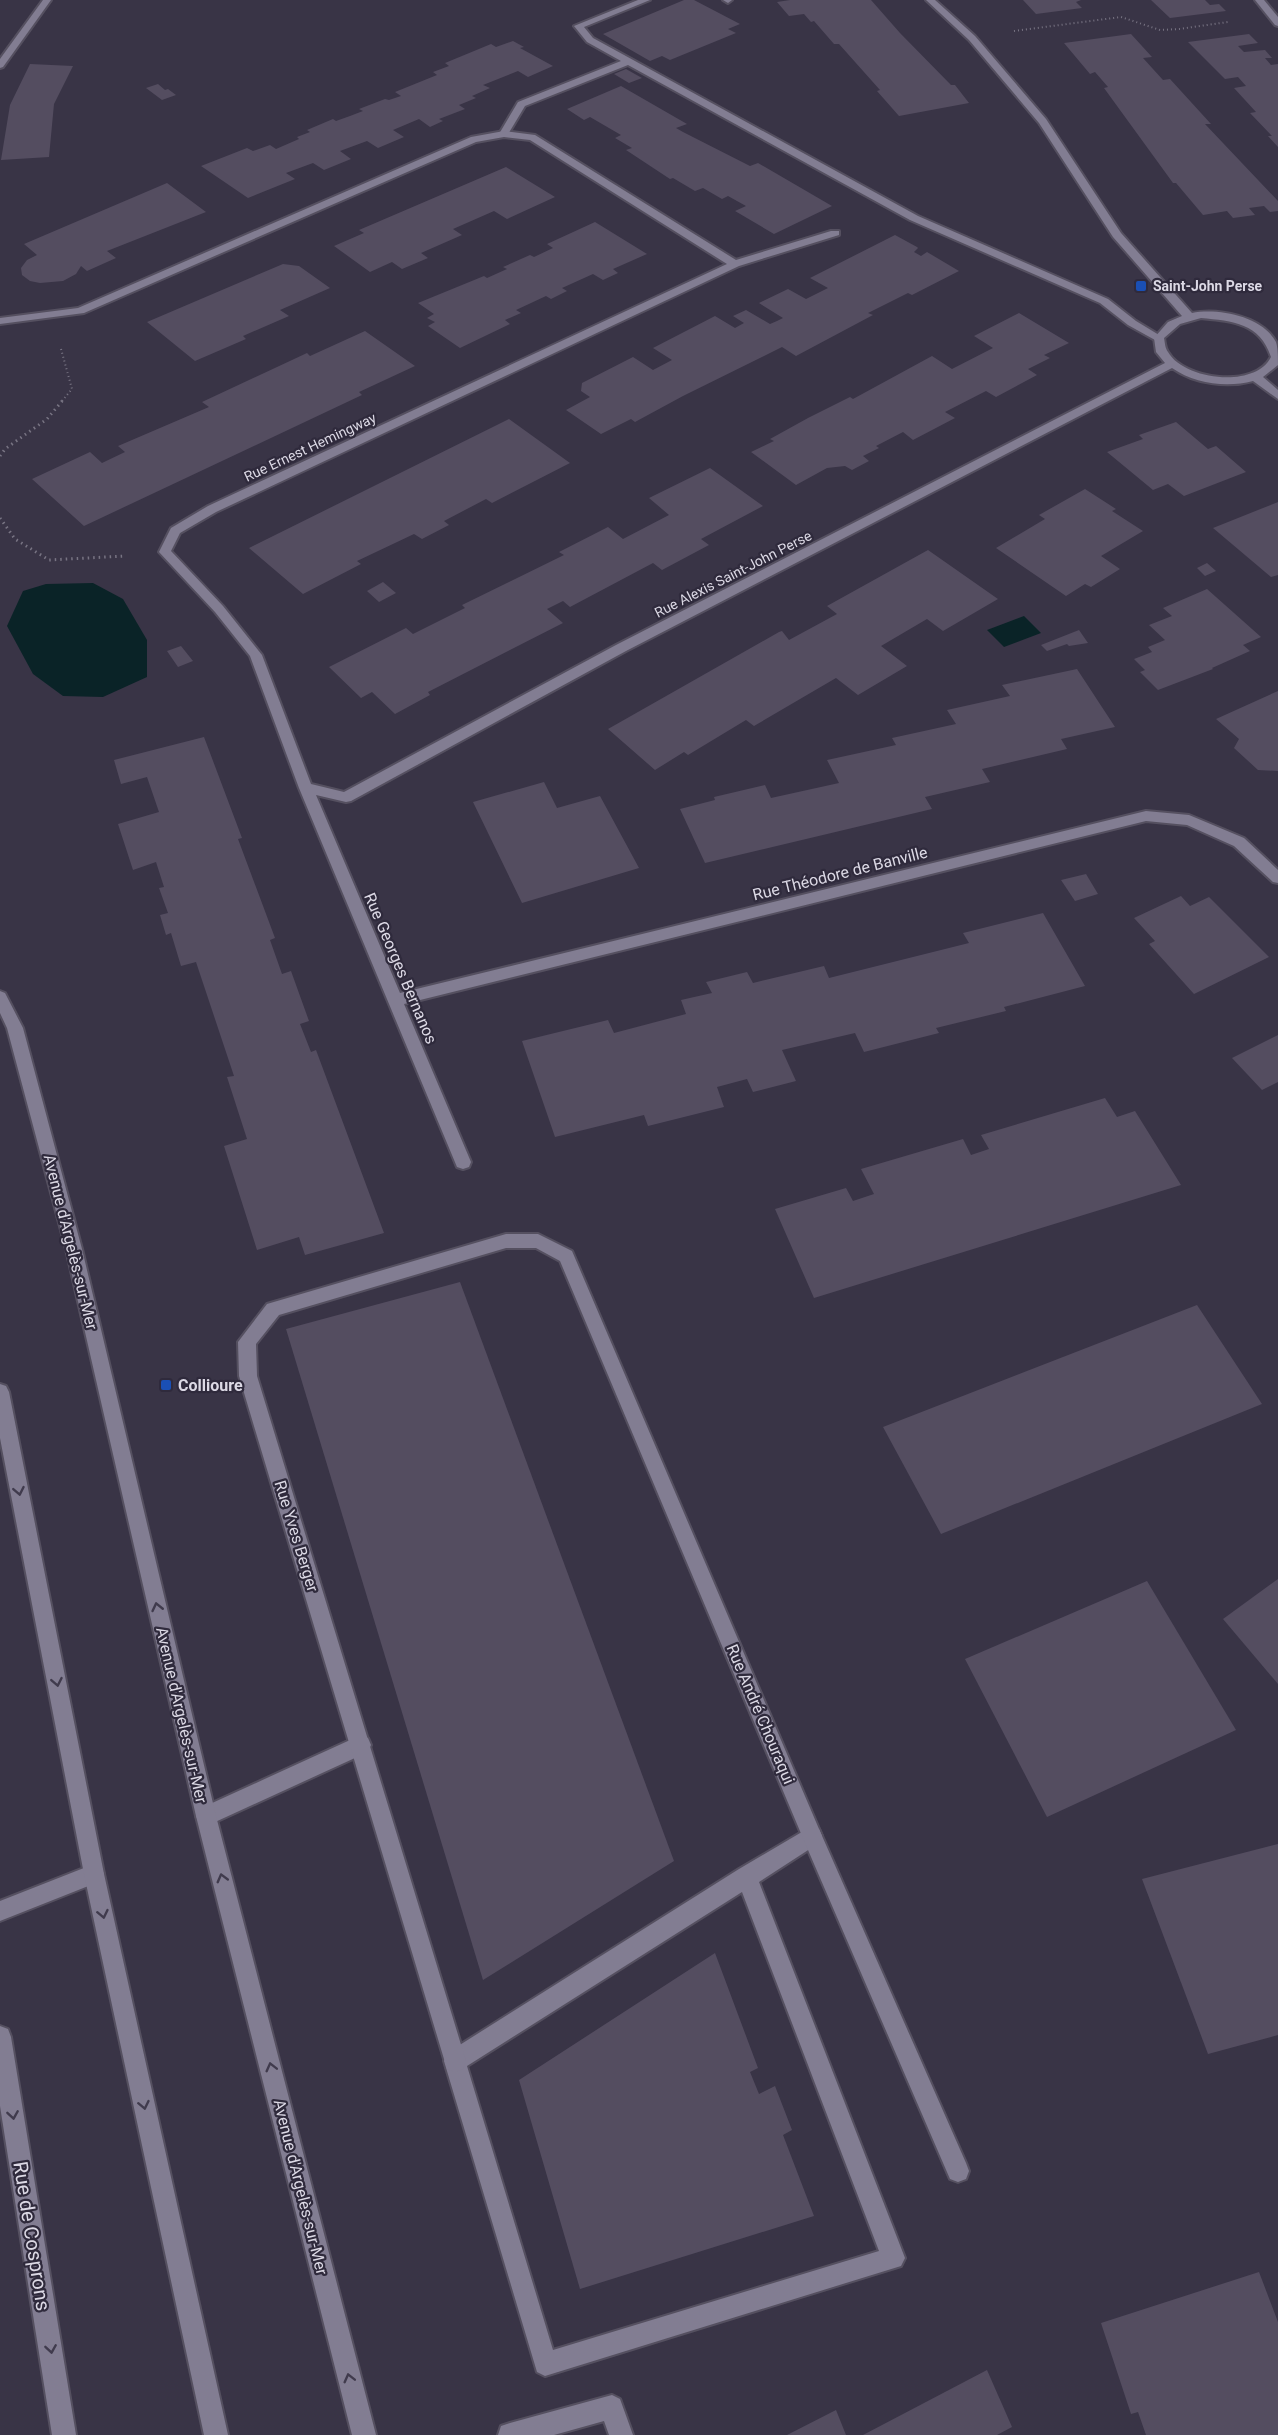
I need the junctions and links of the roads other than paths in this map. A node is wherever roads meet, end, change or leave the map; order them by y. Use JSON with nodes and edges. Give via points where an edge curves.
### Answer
{"nodes":[{"id":1,"x":32,"y":0,"type":"edge"},
{"id":2,"x":47,"y":0,"type":"edge"},
{"id":3,"x":646,"y":0,"type":"edge"},
{"id":4,"x":930,"y":0,"type":"edge"},
{"id":5,"x":1259,"y":0,"type":"edge"},
{"id":6,"x":1274,"y":20,"type":"edge"},
{"id":7,"x":31,"y":21,"type":"junction"},
{"id":8,"x":629,"y":62,"type":"junction"},
{"id":9,"x":0,"y":65,"type":"edge"},
{"id":10,"x":504,"y":134,"type":"junction"},
{"id":11,"x":835,"y":233,"type":"dead end"},
{"id":12,"x":735,"y":264,"type":"junction"},
{"id":13,"x":1189,"y":317,"type":"junction"},
{"id":14,"x":0,"y":321,"type":"edge"},
{"id":15,"x":1278,"y":327,"type":"edge"},
{"id":16,"x":1263,"y":332,"type":"junction"},
{"id":17,"x":1159,"y":338,"type":"junction"},
{"id":18,"x":1172,"y":364,"type":"junction"},
{"id":19,"x":1256,"y":377,"type":"junction"},
{"id":20,"x":1278,"y":396,"type":"edge"},
{"id":21,"x":306,"y":788,"type":"junction"},
{"id":22,"x":1278,"y":878,"type":"edge"},
{"id":23,"x":0,"y":997,"type":"edge"},
{"id":24,"x":395,"y":1000,"type":"junction"},
{"id":25,"x":463,"y":1162,"type":"dead end"},
{"id":26,"x":566,"y":1256,"type":"joint"},
{"id":27,"x":0,"y":1392,"type":"edge"},
{"id":28,"x":6,"y":1452,"type":"edge"},
{"id":29,"x":361,"y":1745,"type":"junction"},
{"id":30,"x":206,"y":1816,"type":"junction"},
{"id":31,"x":812,"y":1836,"type":"junction"},
{"id":32,"x":94,"y":1874,"type":"junction"},
{"id":33,"x":746,"y":1876,"type":"junction"},
{"id":34,"x":0,"y":1911,"type":"edge"},
{"id":35,"x":0,"y":2037,"type":"edge"},
{"id":36,"x":455,"y":2061,"type":"junction"},
{"id":37,"x":958,"y":2171,"type":"dead end"},
{"id":38,"x":64,"y":2435,"type":"edge"},
{"id":39,"x":216,"y":2435,"type":"edge"},
{"id":40,"x":364,"y":2435,"type":"edge"},
{"id":41,"x":510,"y":2435,"type":"edge"},
{"id":42,"x":621,"y":2435,"type":"edge"}],
"edges":[{"from":1,"to":7,"type":"street"},
{"from":2,"to":7,"type":"street"},
{"from":3,"to":8,"type":"street","via":[[578,26],[590,40]]},
{"from":4,"to":13,"type":"street","via":[[972,38],[1043,121],[1117,235]]},
{"from":5,"to":6,"type":"street"},
{"from":7,"to":9,"type":"street"},
{"from":8,"to":10,"type":"street","via":[[521,104]]},
{"from":8,"to":17,"type":"street","via":[[914,218],[1104,301]]},
{"from":10,"to":12,"type":"street","via":[[531,137]]},
{"from":10,"to":14,"type":"street","via":[[474,139],[81,311]]},
{"from":11,"to":12,"type":"street","name":"Rue Ernest Hemingway"},
{"from":12,"to":21,"type":"street","name":"Rue Ernest Hemingway","via":[[212,509],[175,531],[165,552],[219,609],[256,656]]},
{"from":13,"to":16,"type":"street","via":[[1223,316]]},
{"from":13,"to":17,"type":"street","via":[[1166,327]]},
{"from":15,"to":16,"type":"street"},
{"from":16,"to":19,"type":"street","via":[[1274,344],[1277,357],[1270,369]]},
{"from":17,"to":18,"type":"street","via":[[1161,351]]},
{"from":18,"to":19,"type":"street","via":[[1212,380]]},
{"from":18,"to":21,"type":"street","name":"Rue Alexis Saint-John Perse","via":[[621,648],[346,797]]},
{"from":19,"to":20,"type":"street"},
{"from":21,"to":24,"type":"street","name":"Rue Georges Bernanos"},
{"from":22,"to":24,"type":"street","name":"Rue Théodore de Banville","via":[[1239,842],[1189,820],[1146,816]]},
{"from":30,"to":23,"type":"street","name":"Avenue d'Argelès-sur-Mer","one_way":true,"via":[[74,1249],[15,1028]]},
{"from":24,"to":25,"type":"street","name":"Rue Georges Bernanos"},
{"from":26,"to":29,"type":"street","name":"Rue Yves Berger","via":[[538,1241],[506,1241],[273,1309],[247,1342],[248,1376]]},
{"from":26,"to":31,"type":"street","name":"Rue André Chouraqui"},
{"from":27,"to":28,"type":"street"},
{"from":28,"to":32,"type":"street","one_way":true},
{"from":29,"to":30,"type":"street"},
{"from":29,"to":36,"type":"street","name":"Rue Yves Berger"},
{"from":40,"to":30,"type":"street","name":"Avenue d'Argelès-sur-Mer","one_way":true},
{"from":31,"to":33,"type":"street"},
{"from":31,"to":37,"type":"street","name":"Rue André Chouraqui"},
{"from":32,"to":34,"type":"street"},
{"from":32,"to":39,"type":"street","one_way":true},
{"from":33,"to":36,"type":"street"},
{"from":33,"to":36,"type":"street","name":"Rue Yves Berger","via":[[893,2258],[545,2364]]},
{"from":35,"to":38,"type":"street","name":"Rue de Cosprons","one_way":true},
{"from":41,"to":42,"type":"street","via":[[612,2407]]}]}
